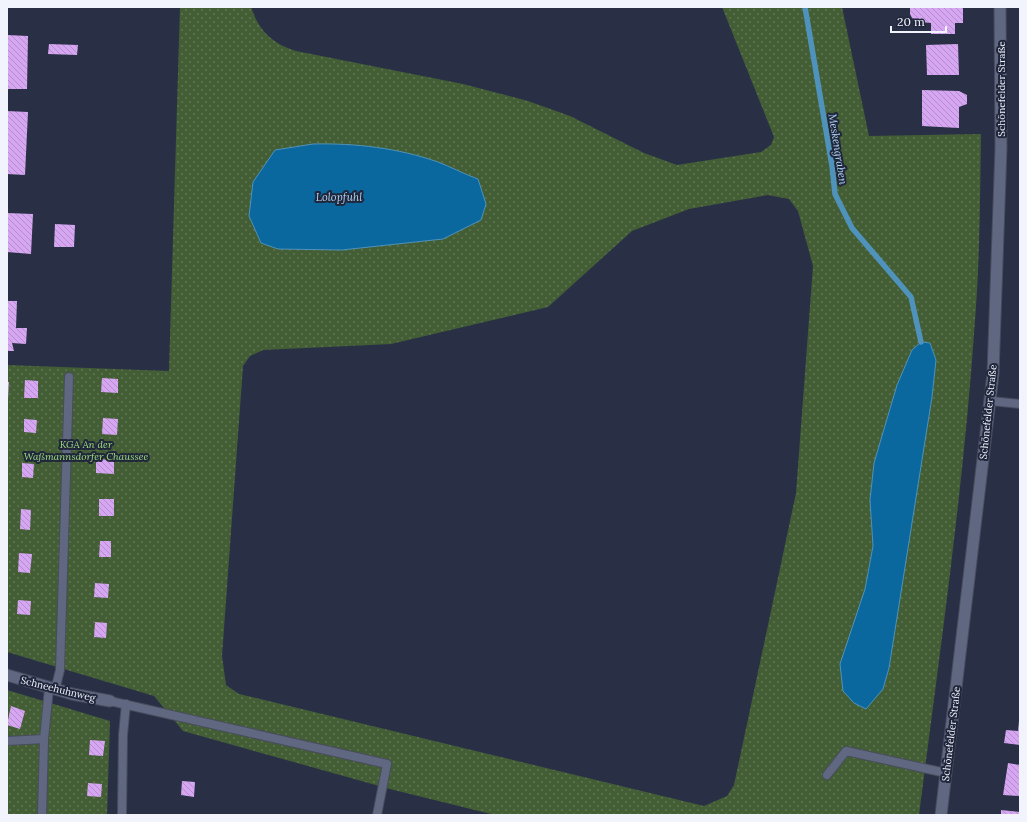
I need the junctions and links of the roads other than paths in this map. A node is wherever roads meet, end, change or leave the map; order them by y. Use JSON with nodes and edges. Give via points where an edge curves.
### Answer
{"nodes":[{"id":1,"x":1000,"y":7,"type":"edge"},
{"id":2,"x":69,"y":377,"type":"dead end"},
{"id":3,"x":991,"y":401,"type":"junction"},
{"id":4,"x":1020,"y":404,"type":"edge"},
{"id":5,"x":7,"y":675,"type":"edge"},
{"id":6,"x":52,"y":689,"type":"junction"},
{"id":7,"x":110,"y":701,"type":"joint"},
{"id":8,"x":126,"y":704,"type":"junction"},
{"id":9,"x":44,"y":740,"type":"junction"},
{"id":10,"x":7,"y":741,"type":"edge"},
{"id":11,"x":946,"y":772,"type":"junction"},
{"id":12,"x":828,"y":775,"type":"dead end"},
{"id":13,"x":42,"y":815,"type":"edge"},
{"id":14,"x":122,"y":815,"type":"edge"},
{"id":15,"x":377,"y":815,"type":"edge"},
{"id":16,"x":941,"y":815,"type":"edge"}],
"edges":[{"from":1,"to":3,"type":"street","name":"Schönefelder Straße","via":[[1001,148]]},
{"from":2,"to":6,"type":"lane","via":[[60,670]]},
{"from":3,"to":4,"type":"lane"},
{"from":3,"to":11,"type":"street","name":"Schönefelder Straße"},
{"from":5,"to":6,"type":"street","name":"Schneehuhnweg"},
{"from":6,"to":7,"type":"street","name":"Schneehuhnweg"},
{"from":6,"to":9,"type":"lane"},
{"from":7,"to":8,"type":"lane"},
{"from":8,"to":14,"type":"lane","via":[[122,735]]},
{"from":8,"to":15,"type":"lane","via":[[387,764]]},
{"from":9,"to":10,"type":"lane"},
{"from":9,"to":13,"type":"lane"},
{"from":11,"to":12,"type":"lane","via":[[846,751]]},
{"from":11,"to":16,"type":"street","name":"Schönefelder Straße"}]}
